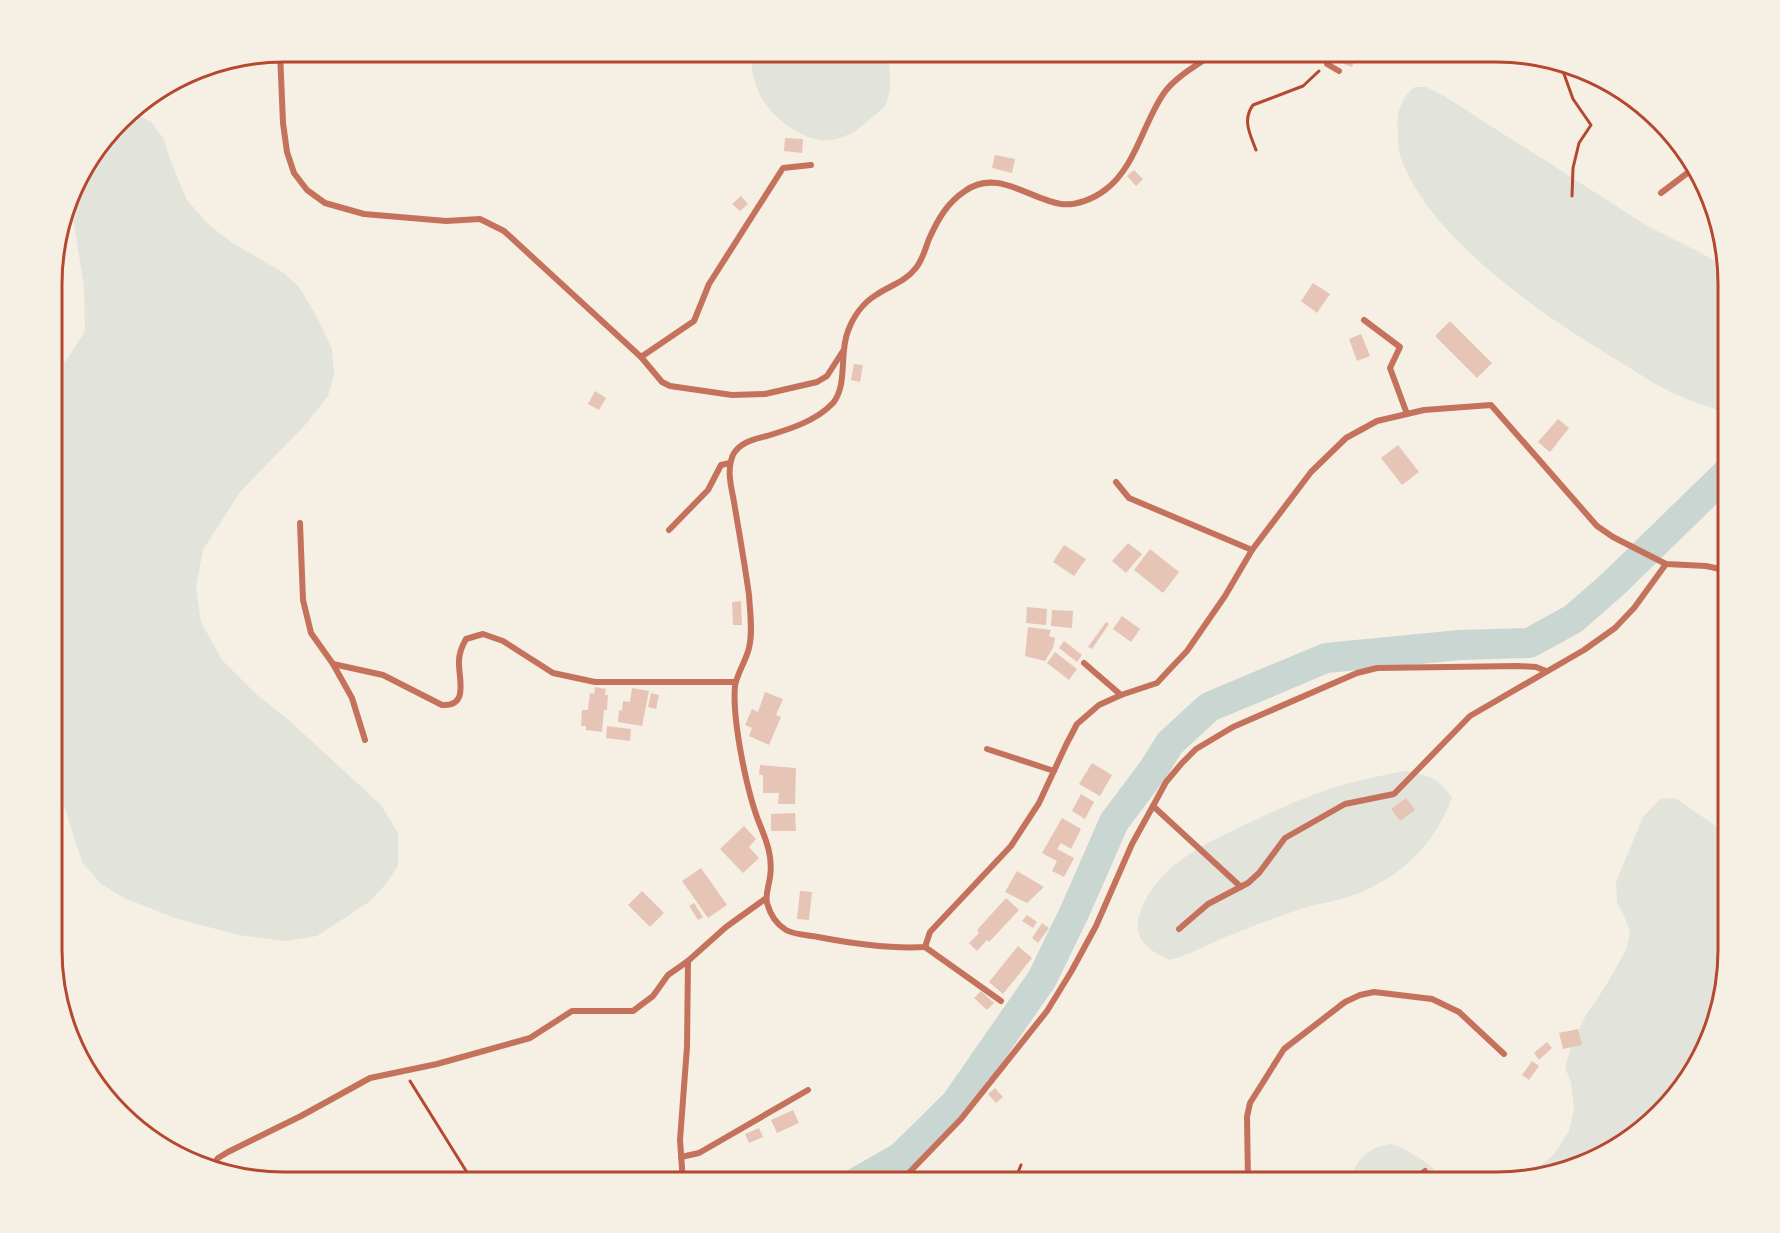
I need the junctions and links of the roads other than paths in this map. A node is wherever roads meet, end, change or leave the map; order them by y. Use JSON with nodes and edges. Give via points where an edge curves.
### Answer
{"nodes":[{"id":1,"x":280,"y":62,"type":"edge"},
{"id":2,"x":1202,"y":62,"type":"edge"},
{"id":3,"x":1327,"y":62,"type":"edge"},
{"id":4,"x":1339,"y":70,"type":"dead end"},
{"id":5,"x":811,"y":165,"type":"dead end"},
{"id":6,"x":1688,"y":172,"type":"edge"},
{"id":7,"x":1661,"y":193,"type":"dead end"},
{"id":8,"x":1364,"y":320,"type":"dead end"},
{"id":9,"x":843,"y":350,"type":"junction"},
{"id":10,"x":641,"y":357,"type":"junction"},
{"id":11,"x":1407,"y":414,"type":"junction"},
{"id":12,"x":730,"y":463,"type":"junction"},
{"id":13,"x":1116,"y":482,"type":"dead end"},
{"id":14,"x":300,"y":523,"type":"dead end"},
{"id":15,"x":669,"y":530,"type":"dead end"},
{"id":16,"x":1252,"y":550,"type":"junction"},
{"id":17,"x":1666,"y":564,"type":"junction"},
{"id":18,"x":1718,"y":569,"type":"edge"},
{"id":19,"x":1084,"y":663,"type":"dead end"},
{"id":20,"x":333,"y":664,"type":"junction"},
{"id":21,"x":1546,"y":671,"type":"junction"},
{"id":22,"x":735,"y":682,"type":"junction"},
{"id":23,"x":1121,"y":695,"type":"junction"},
{"id":24,"x":365,"y":740,"type":"dead end"},
{"id":25,"x":987,"y":749,"type":"dead end"},
{"id":26,"x":1054,"y":771,"type":"junction"},
{"id":27,"x":1153,"y":806,"type":"junction"},
{"id":28,"x":1241,"y":887,"type":"junction"},
{"id":29,"x":765,"y":899,"type":"junction"},
{"id":30,"x":1179,"y":929,"type":"dead end"},
{"id":31,"x":925,"y":947,"type":"junction"},
{"id":32,"x":688,"y":961,"type":"junction"},
{"id":33,"x":1001,"y":1001,"type":"dead end"},
{"id":34,"x":1504,"y":1054,"type":"dead end"},
{"id":35,"x":808,"y":1090,"type":"dead end"},
{"id":36,"x":681,"y":1157,"type":"junction"},
{"id":37,"x":216,"y":1161,"type":"edge"},
{"id":38,"x":682,"y":1172,"type":"edge"},
{"id":39,"x":910,"y":1172,"type":"edge"},
{"id":40,"x":1248,"y":1172,"type":"edge"}],
"edges":[{"from":1,"to":10,"type":"street","via":[[287,152],[294,173],[306,190],[325,203],[364,214],[446,221],[480,219],[504,231]]},
{"from":2,"to":9,"type":"street","via":[[1168,87],[1120,175],[1092,198],[1061,204],[996,183],[978,184],[948,205],[915,270],[871,298],[855,316]]},
{"from":3,"to":4,"type":"street"},
{"from":5,"to":10,"type":"street","via":[[783,168],[709,284],[694,321]]},
{"from":6,"to":7,"type":"street"},
{"from":8,"to":11,"type":"street","via":[[1400,347],[1390,368]]},
{"from":9,"to":10,"type":"street","via":[[827,376],[817,382],[765,394],[670,386]]},
{"from":9,"to":12,"type":"street","via":[[843,370],[832,404],[808,421],[748,441],[735,451]]},
{"from":11,"to":16,"type":"street","via":[[1377,421],[1346,438],[1311,472]]},
{"from":11,"to":17,"type":"street","via":[[1491,405],[1597,526]]},
{"from":12,"to":15,"type":"street","via":[[721,465],[708,490]]},
{"from":12,"to":22,"type":"street","via":[[750,625],[749,650]]},
{"from":13,"to":16,"type":"street","via":[[1129,498]]},
{"from":14,"to":20,"type":"street","via":[[303,600],[311,633]]},
{"from":16,"to":23,"type":"street","via":[[1187,651],[1157,683]]},
{"from":17,"to":18,"type":"street"},
{"from":17,"to":21,"type":"street","via":[[1615,628]]},
{"from":19,"to":23,"type":"street"},
{"from":20,"to":22,"type":"street","via":[[383,675],[449,706],[462,692],[460,650],[466,639],[483,634],[503,641],[553,673],[595,682]]},
{"from":20,"to":24,"type":"street","via":[[352,699]]},
{"from":21,"to":27,"type":"street","via":[[1536,667],[1486,666],[1377,668],[1357,673],[1233,727],[1196,749],[1166,782]]},
{"from":21,"to":28,"type":"street","via":[[1470,716],[1394,794],[1345,804],[1285,838],[1259,873]]},
{"from":22,"to":29,"type":"street","via":[[743,758],[772,860]]},
{"from":23,"to":26,"type":"street","via":[[1099,705],[1077,724]]},
{"from":25,"to":26,"type":"street"},
{"from":26,"to":31,"type":"street","via":[[1011,846],[930,932]]},
{"from":27,"to":28,"type":"street"},
{"from":27,"to":39,"type":"street","via":[[1096,926],[1047,1011],[961,1119]]},
{"from":28,"to":30,"type":"street","via":[[1208,904]]},
{"from":29,"to":31,"type":"street","via":[[778,925],[790,933],[895,949]]},
{"from":29,"to":32,"type":"street"},
{"from":31,"to":33,"type":"street"},
{"from":32,"to":36,"type":"street"},
{"from":32,"to":37,"type":"street","via":[[668,975],[653,996],[633,1011],[572,1011],[530,1038],[370,1078]]},
{"from":34,"to":40,"type":"street","via":[[1460,1012],[1432,999],[1374,992],[1360,995],[1284,1048],[1250,1103]]},
{"from":35,"to":36,"type":"street","via":[[699,1153]]},
{"from":36,"to":38,"type":"street"}]}
